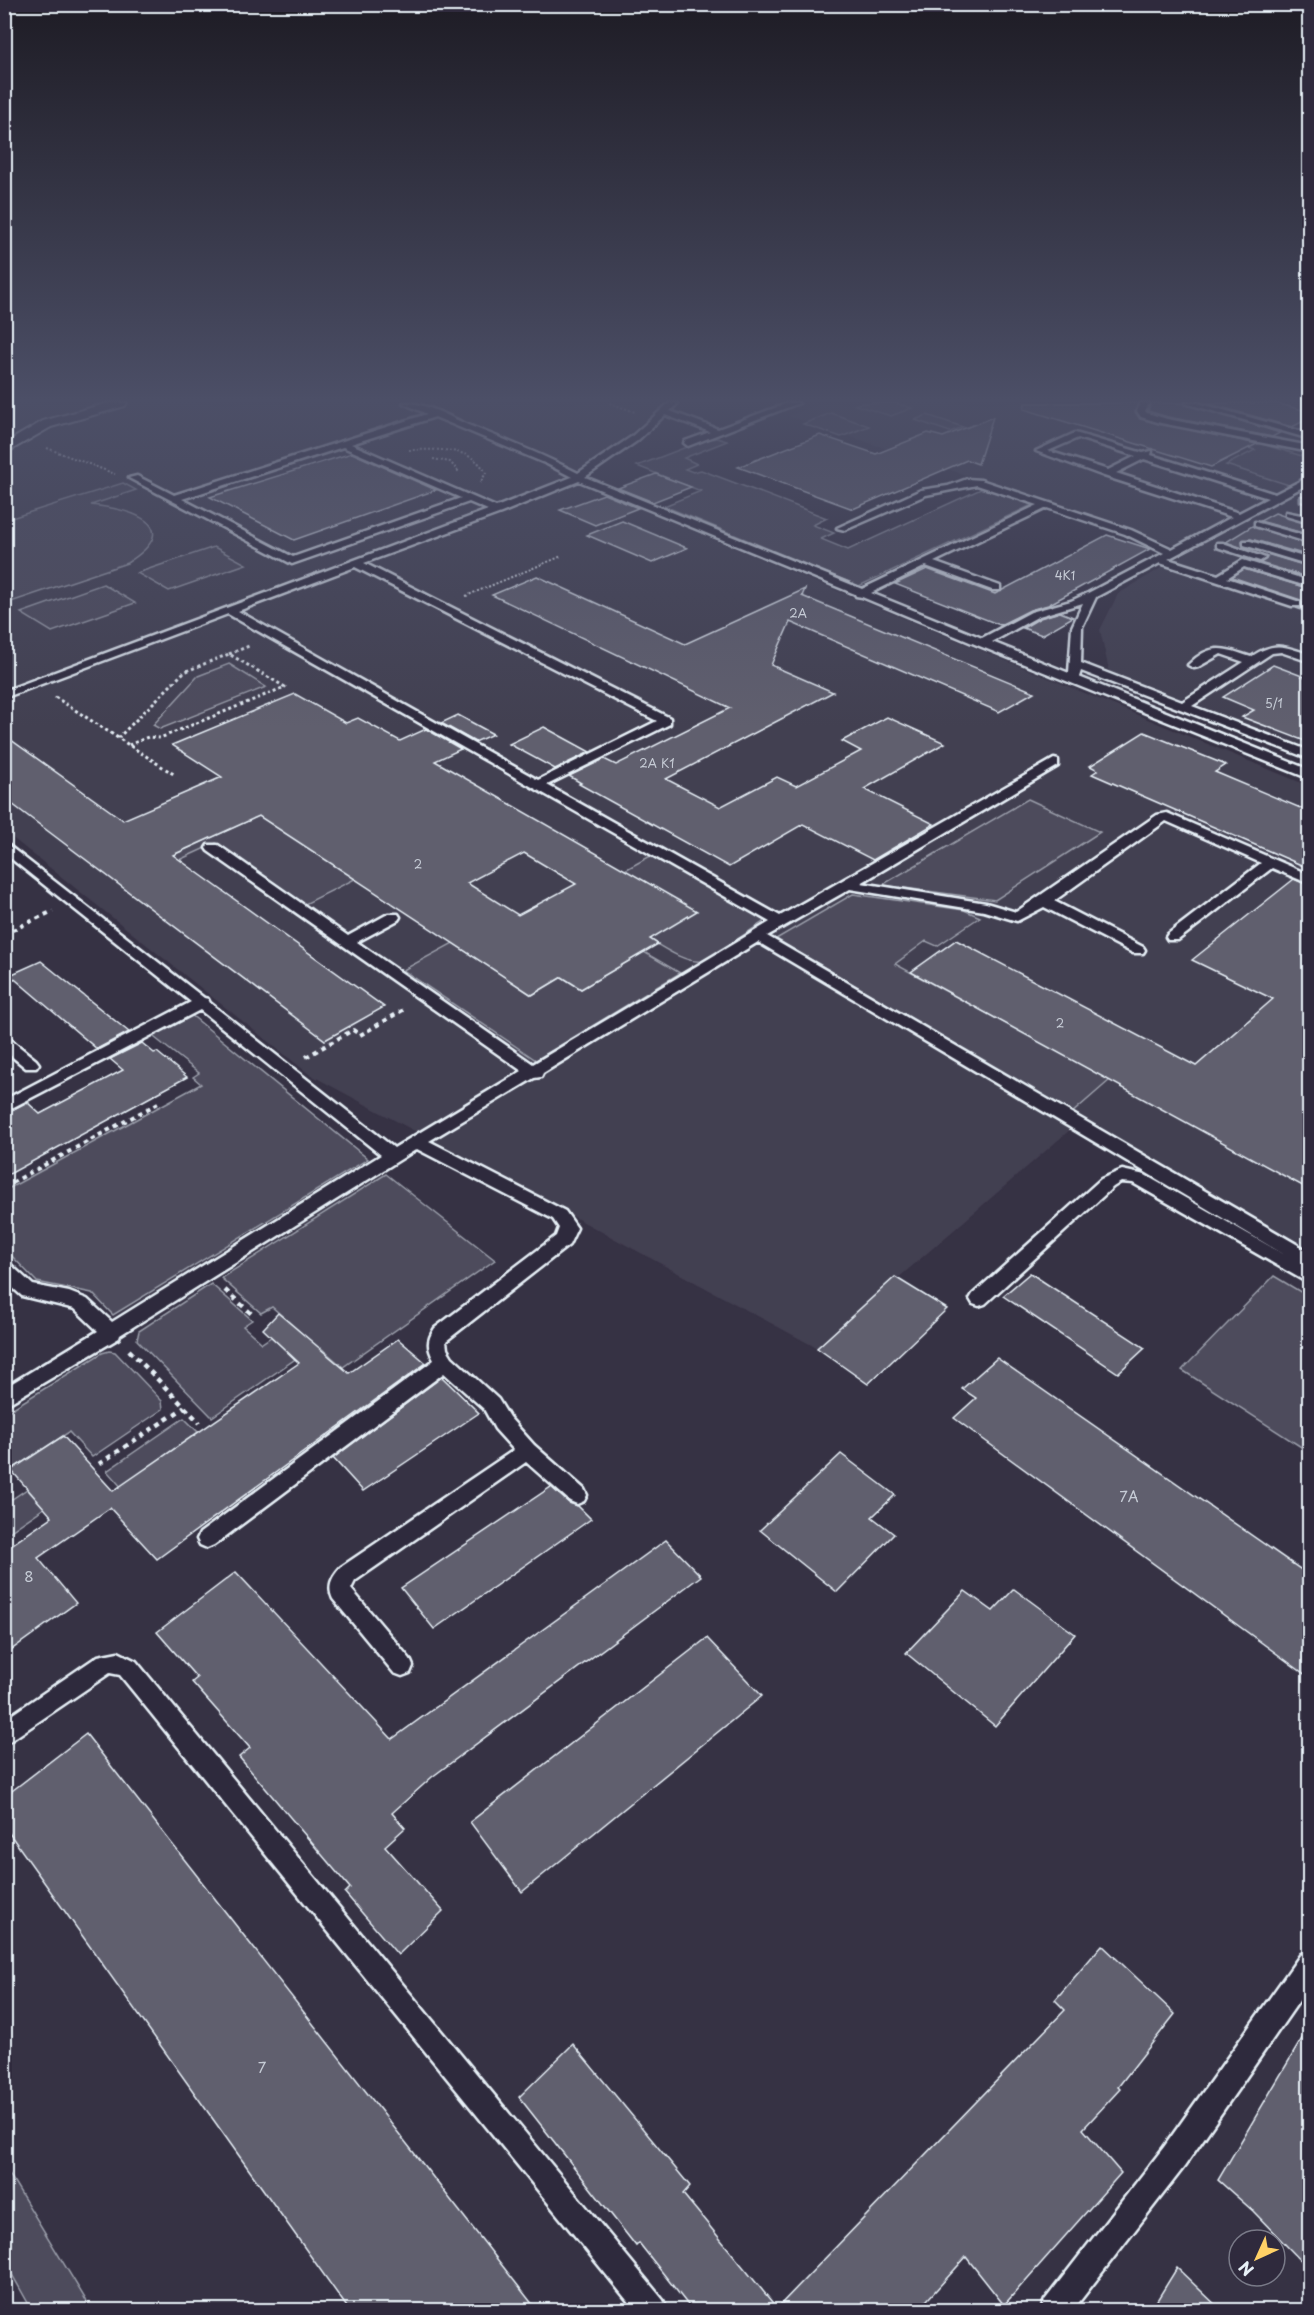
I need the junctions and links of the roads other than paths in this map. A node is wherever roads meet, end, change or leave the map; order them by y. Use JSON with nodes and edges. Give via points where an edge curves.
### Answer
{"nodes":[{"id":1,"x":196,"y":511,"type":"edge"},
{"id":2,"x":434,"y":511,"type":"edge"},
{"id":3,"x":498,"y":511,"type":"edge"},
{"id":4,"x":660,"y":511,"type":"edge"},
{"id":5,"x":881,"y":511,"type":"edge"},
{"id":6,"x":1034,"y":511,"type":"edge"},
{"id":7,"x":1064,"y":511,"type":"edge"},
{"id":8,"x":1223,"y":511,"type":"edge"},
{"id":9,"x":1248,"y":511,"type":"edge"},
{"id":10,"x":1293,"y":511,"type":"edge"},
{"id":11,"x":1239,"y":516,"type":"junction"},
{"id":12,"x":1271,"y":518,"type":"dead end"},
{"id":13,"x":1310,"y":520,"type":"edge"},
{"id":14,"x":1258,"y":524,"type":"dead end"},
{"id":15,"x":842,"y":528,"type":"dead end"},
{"id":16,"x":1310,"y":530,"type":"edge"},
{"id":17,"x":1246,"y":531,"type":"dead end"},
{"id":18,"x":1231,"y":538,"type":"dead end"},
{"id":19,"x":1310,"y":540,"type":"edge"},
{"id":20,"x":352,"y":541,"type":"junction"},
{"id":21,"x":1220,"y":545,"type":"dead end"},
{"id":22,"x":1310,"y":551,"type":"edge"},
{"id":23,"x":1172,"y":552,"type":"junction"},
{"id":24,"x":381,"y":555,"type":"junction"},
{"id":25,"x":1158,"y":559,"type":"junction"},
{"id":26,"x":1310,"y":562,"type":"edge"},
{"id":27,"x":926,"y":563,"type":"junction"},
{"id":28,"x":358,"y":564,"type":"junction"},
{"id":29,"x":1231,"y":570,"type":"junction"},
{"id":30,"x":1310,"y":574,"type":"edge"},
{"id":31,"x":1219,"y":579,"type":"junction"},
{"id":32,"x":1310,"y":584,"type":"edge"},
{"id":33,"x":996,"y":588,"type":"dead end"},
{"id":34,"x":860,"y":594,"type":"junction"},
{"id":35,"x":1092,"y":595,"type":"junction"},
{"id":36,"x":1310,"y":596,"type":"edge"},
{"id":37,"x":1296,"y":604,"type":"dead end"},
{"id":38,"x":230,"y":611,"type":"junction"},
{"id":39,"x":981,"y":642,"type":"junction"},
{"id":40,"x":1310,"y":659,"type":"edge"},
{"id":41,"x":1252,"y":661,"type":"junction"},
{"id":42,"x":1075,"y":665,"type":"junction"},
{"id":43,"x":1194,"y":665,"type":"dead end"},
{"id":44,"x":1075,"y":680,"type":"junction"},
{"id":45,"x":4,"y":695,"type":"edge"},
{"id":46,"x":1184,"y":706,"type":"junction"},
{"id":47,"x":1310,"y":755,"type":"edge"},
{"id":48,"x":1054,"y":763,"type":"dead end"},
{"id":49,"x":1310,"y":775,"type":"edge"},
{"id":50,"x":538,"y":785,"type":"junction"},
{"id":51,"x":4,"y":846,"type":"edge"},
{"id":52,"x":213,"y":848,"type":"dead end"},
{"id":53,"x":1270,"y":863,"type":"junction"},
{"id":54,"x":1310,"y":880,"type":"edge"},
{"id":55,"x":848,"y":885,"type":"junction"},
{"id":56,"x":1044,"y":901,"type":"junction"},
{"id":57,"x":393,"y":917,"type":"dead end"},
{"id":58,"x":780,"y":922,"type":"junction"},
{"id":59,"x":758,"y":936,"type":"junction"},
{"id":60,"x":1173,"y":937,"type":"dead end"},
{"id":61,"x":347,"y":942,"type":"junction"},
{"id":62,"x":1138,"y":950,"type":"dead end"},
{"id":63,"x":203,"y":1002,"type":"junction"},
{"id":64,"x":5,"y":1042,"type":"edge"},
{"id":65,"x":31,"y":1064,"type":"dead end"},
{"id":66,"x":535,"y":1072,"type":"junction"},
{"id":67,"x":4,"y":1107,"type":"edge"},
{"id":68,"x":417,"y":1142,"type":"junction"},
{"id":69,"x":393,"y":1156,"type":"junction"},
{"id":70,"x":1310,"y":1261,"type":"edge"},
{"id":71,"x":4,"y":1269,"type":"edge"},
{"id":72,"x":1310,"y":1277,"type":"edge"},
{"id":73,"x":980,"y":1299,"type":"dead end"},
{"id":74,"x":112,"y":1333,"type":"junction"},
{"id":75,"x":445,"y":1362,"type":"junction"},
{"id":76,"x":4,"y":1398,"type":"edge"},
{"id":77,"x":527,"y":1451,"type":"junction"},
{"id":78,"x":578,"y":1495,"type":"dead end"},
{"id":79,"x":207,"y":1539,"type":"dead end"},
{"id":80,"x":402,"y":1666,"type":"dead end"},
{"id":81,"x":4,"y":1734,"type":"edge"},
{"id":82,"x":1310,"y":1963,"type":"edge"},
{"id":83,"x":652,"y":2310,"type":"edge"},
{"id":84,"x":1055,"y":2310,"type":"edge"}],
"edges":[{"from":1,"to":20,"type":"lane","via":[[290,561]]},
{"from":2,"to":20,"type":"lane"},
{"from":3,"to":24,"type":"lane"},
{"from":4,"to":34,"type":"lane"},
{"from":5,"to":15,"type":"lane"},
{"from":6,"to":27,"type":"lane"},
{"from":7,"to":23,"type":"lane","via":[[1128,532]]},
{"from":8,"to":11,"type":"lane"},
{"from":9,"to":11,"type":"lane"},
{"from":10,"to":13,"type":"lane"},
{"from":11,"to":23,"type":"lane"},
{"from":12,"to":16,"type":"lane"},
{"from":14,"to":19,"type":"lane"},
{"from":17,"to":22,"type":"lane"},
{"from":18,"to":26,"type":"lane"},
{"from":20,"to":24,"type":"lane"},
{"from":21,"to":30,"type":"lane"},
{"from":23,"to":25,"type":"lane"},
{"from":24,"to":28,"type":"lane"},
{"from":25,"to":31,"type":"lane"},
{"from":25,"to":35,"type":"lane"},
{"from":27,"to":33,"type":"lane"},
{"from":27,"to":34,"type":"lane"},
{"from":28,"to":38,"type":"lane"},
{"from":28,"to":50,"type":"lane","via":[[666,721]]},
{"from":29,"to":31,"type":"lane"},
{"from":29,"to":32,"type":"lane","via":[[1243,563]]},
{"from":29,"to":36,"type":"lane"},
{"from":31,"to":37,"type":"lane"},
{"from":34,"to":39,"type":"lane"},
{"from":35,"to":39,"type":"lane","via":[[1035,614]]},
{"from":35,"to":42,"type":"lane","via":[[1077,627]]},
{"from":38,"to":45,"type":"lane"},
{"from":38,"to":50,"type":"lane"},
{"from":39,"to":44,"type":"lane"},
{"from":40,"to":41,"type":"lane","via":[[1276,648]]},
{"from":41,"to":43,"type":"lane","via":[[1220,650]]},
{"from":41,"to":46,"type":"lane"},
{"from":42,"to":44,"type":"lane"},
{"from":42,"to":46,"type":"lane"},
{"from":44,"to":49,"type":"lane"},
{"from":46,"to":47,"type":"lane"},
{"from":48,"to":55,"type":"lane"},
{"from":50,"to":58,"type":"lane"},
{"from":51,"to":63,"type":"lane"},
{"from":52,"to":61,"type":"lane"},
{"from":53,"to":54,"type":"lane"},
{"from":53,"to":56,"type":"lane","via":[[1162,818]]},
{"from":53,"to":60,"type":"lane"},
{"from":55,"to":56,"type":"lane","via":[[986,907],[1012,916],[1022,915]]},
{"from":55,"to":58,"type":"lane"},
{"from":56,"to":62,"type":"lane"},
{"from":57,"to":61,"type":"lane"},
{"from":58,"to":59,"type":"lane"},
{"from":59,"to":66,"type":"lane"},
{"from":59,"to":70,"type":"lane"},
{"from":61,"to":66,"type":"lane"},
{"from":63,"to":67,"type":"lane"},
{"from":63,"to":69,"type":"lane"},
{"from":64,"to":65,"type":"lane"},
{"from":66,"to":68,"type":"lane"},
{"from":68,"to":69,"type":"lane"},
{"from":68,"to":75,"type":"lane","via":[[559,1215],[568,1228],[563,1240],[442,1333],[437,1340],[438,1350]]},
{"from":69,"to":74,"type":"lane"},
{"from":71,"to":74,"type":"lane","via":[[28,1291],[81,1304]]},
{"from":72,"to":73,"type":"lane","via":[[1126,1175],[1107,1183]]},
{"from":74,"to":76,"type":"lane"},
{"from":75,"to":77,"type":"lane","via":[[490,1404]]},
{"from":75,"to":79,"type":"lane"},
{"from":77,"to":78,"type":"lane"},
{"from":77,"to":80,"type":"lane","via":[[341,1582],[340,1592]]},
{"from":81,"to":83,"type":"lane","via":[[106,1663],[118,1662],[129,1668]]},
{"from":82,"to":84,"type":"lane","via":[[1174,2157]]}]}
